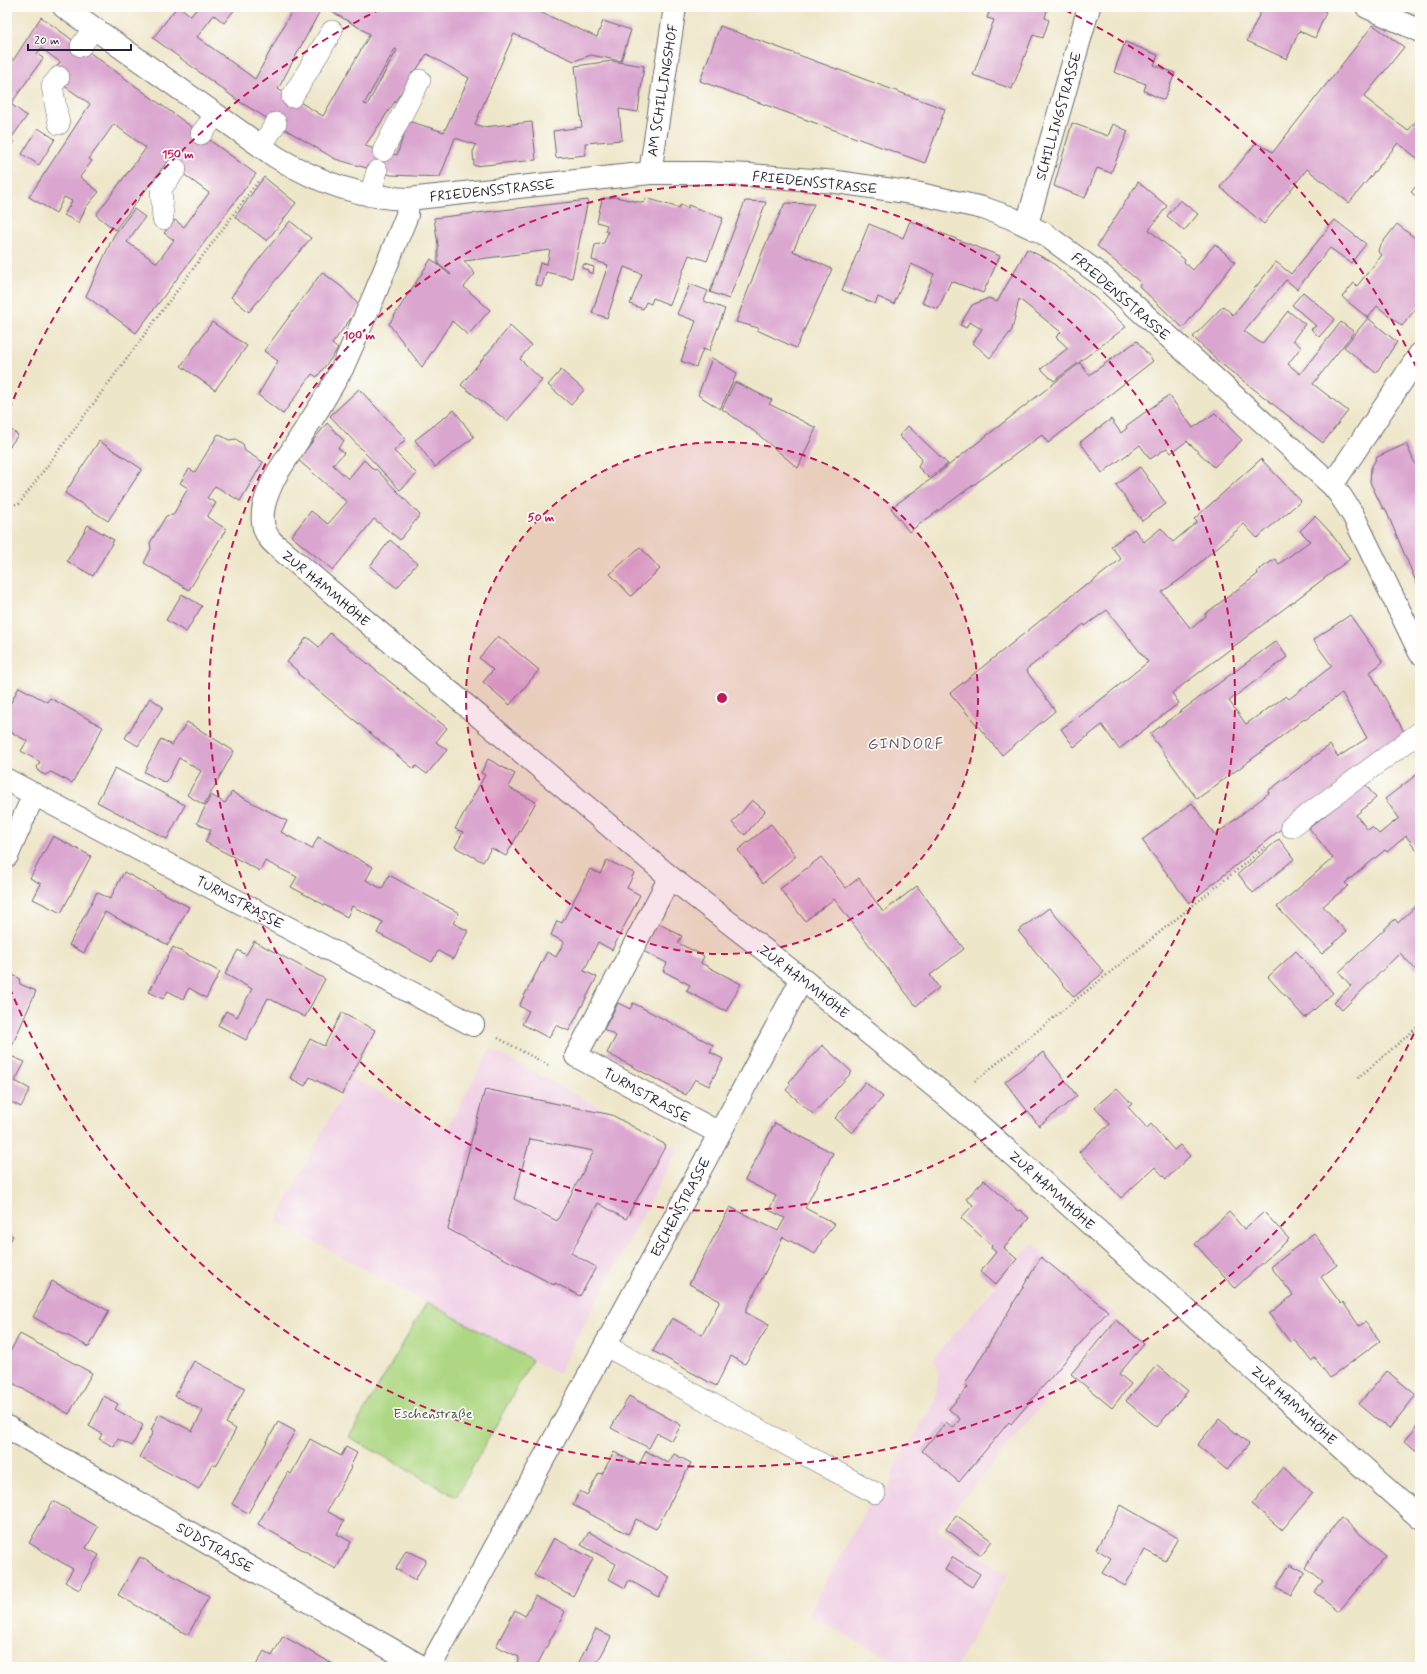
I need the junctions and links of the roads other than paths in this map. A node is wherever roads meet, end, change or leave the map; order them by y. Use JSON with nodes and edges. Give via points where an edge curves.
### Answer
{"nodes":[{"id":1,"x":64,"y":7,"type":"edge"},
{"id":2,"x":675,"y":7,"type":"edge"},
{"id":3,"x":1089,"y":7,"type":"edge"},
{"id":4,"x":1367,"y":7,"type":"edge"},
{"id":5,"x":94,"y":28,"type":"junction"},
{"id":6,"x":332,"y":31,"type":"dead end"},
{"id":7,"x":1420,"y":31,"type":"edge"},
{"id":8,"x":81,"y":46,"type":"dead end"},
{"id":9,"x":59,"y":77,"type":"dead end"},
{"id":10,"x":420,"y":80,"type":"dead end"},
{"id":11,"x":292,"y":97,"type":"dead end"},
{"id":12,"x":216,"y":115,"type":"junction"},
{"id":13,"x":59,"y":124,"type":"dead end"},
{"id":14,"x":276,"y":124,"type":"dead end"},
{"id":15,"x":201,"y":134,"type":"dead end"},
{"id":16,"x":383,"y":151,"type":"dead end"},
{"id":17,"x":268,"y":152,"type":"junction"},
{"id":18,"x":176,"y":169,"type":"dead end"},
{"id":19,"x":377,"y":171,"type":"dead end"},
{"id":20,"x":650,"y":173,"type":"junction"},
{"id":21,"x":370,"y":196,"type":"junction"},
{"id":22,"x":408,"y":200,"type":"junction"},
{"id":23,"x":163,"y":219,"type":"dead end"},
{"id":24,"x":1027,"y":224,"type":"junction"},
{"id":25,"x":1420,"y":354,"type":"edge"},
{"id":26,"x":1332,"y":485,"type":"junction"},
{"id":27,"x":1420,"y":653,"type":"edge"},
{"id":28,"x":1420,"y":732,"type":"edge"},
{"id":29,"x":7,"y":780,"type":"edge"},
{"id":30,"x":34,"y":794,"type":"junction"},
{"id":31,"x":1290,"y":827,"type":"road end"},
{"id":32,"x":7,"y":856,"type":"edge"},
{"id":33,"x":670,"y":878,"type":"junction"},
{"id":34,"x":802,"y":979,"type":"junction"},
{"id":35,"x":473,"y":1025,"type":"dead end"},
{"id":36,"x":719,"y":1134,"type":"junction"},
{"id":37,"x":606,"y":1346,"type":"junction"},
{"id":38,"x":7,"y":1427,"type":"edge"},
{"id":39,"x":875,"y":1493,"type":"dead end"},
{"id":40,"x":1420,"y":1518,"type":"edge"},
{"id":41,"x":422,"y":1667,"type":"edge"},
{"id":42,"x":430,"y":1667,"type":"edge"}],
"edges":[{"from":1,"to":5,"type":"street","name":"FRIEDENSSTRASSE"},
{"from":2,"to":20,"type":"street","name":"AM SCHILLINGSHOF"},
{"from":3,"to":24,"type":"street","name":"SCHILLINGSTRASSE"},
{"from":4,"to":7,"type":"street"},
{"from":5,"to":8,"type":"lane"},
{"from":5,"to":12,"type":"street","name":"FRIEDENSSTRASSE"},
{"from":6,"to":11,"type":"lane"},
{"from":9,"to":13,"type":"lane","via":[[52,86]]},
{"from":10,"to":16,"type":"lane"},
{"from":12,"to":15,"type":"lane"},
{"from":12,"to":17,"type":"street","name":"FRIEDENSSTRASSE"},
{"from":14,"to":17,"type":"lane"},
{"from":17,"to":21,"type":"street","name":"FRIEDENSSTRASSE","via":[[318,179]]},
{"from":18,"to":23,"type":"lane","via":[[161,189]]},
{"from":19,"to":21,"type":"lane"},
{"from":20,"to":22,"type":"street","name":"FRIEDENSSTRASSE"},
{"from":20,"to":24,"type":"street","name":"FRIEDENSSTRASSE","via":[[734,174],[836,182],[912,193],[983,208]]},
{"from":21,"to":22,"type":"street","name":"FRIEDENSSTRASSE"},
{"from":22,"to":33,"type":"street","name":"ZUR HAMMHÖHE","via":[[407,215],[348,355],[270,487],[262,522],[265,530],[269,538],[285,553]]},
{"from":24,"to":26,"type":"street","name":"FRIEDENSSTRASSE","via":[[1064,247],[1102,276]]},
{"from":25,"to":26,"type":"street"},
{"from":26,"to":27,"type":"street","name":"FRIEDENSSTRASSE","via":[[1354,515]]},
{"from":28,"to":31,"type":"lane"},
{"from":29,"to":30,"type":"street","name":"TURMSTRASSE"},
{"from":30,"to":32,"type":"street"},
{"from":30,"to":35,"type":"street","name":"TURMSTRASSE"},
{"from":33,"to":34,"type":"street","name":"ZUR HAMMHÖHE"},
{"from":33,"to":36,"type":"street","name":"TURMSTRASSE","via":[[576,1056]]},
{"from":34,"to":36,"type":"street","name":"ESCHENSTRASSE"},
{"from":34,"to":40,"type":"street","name":"ZUR HAMMHÖHE","via":[[951,1100]]},
{"from":36,"to":37,"type":"street","name":"ESCHENSTRASSE"},
{"from":37,"to":39,"type":"lane"},
{"from":37,"to":42,"type":"street","name":"ESCHENSTRASSE"},
{"from":38,"to":41,"type":"street","name":"SÜDSTRASSE"}]}
